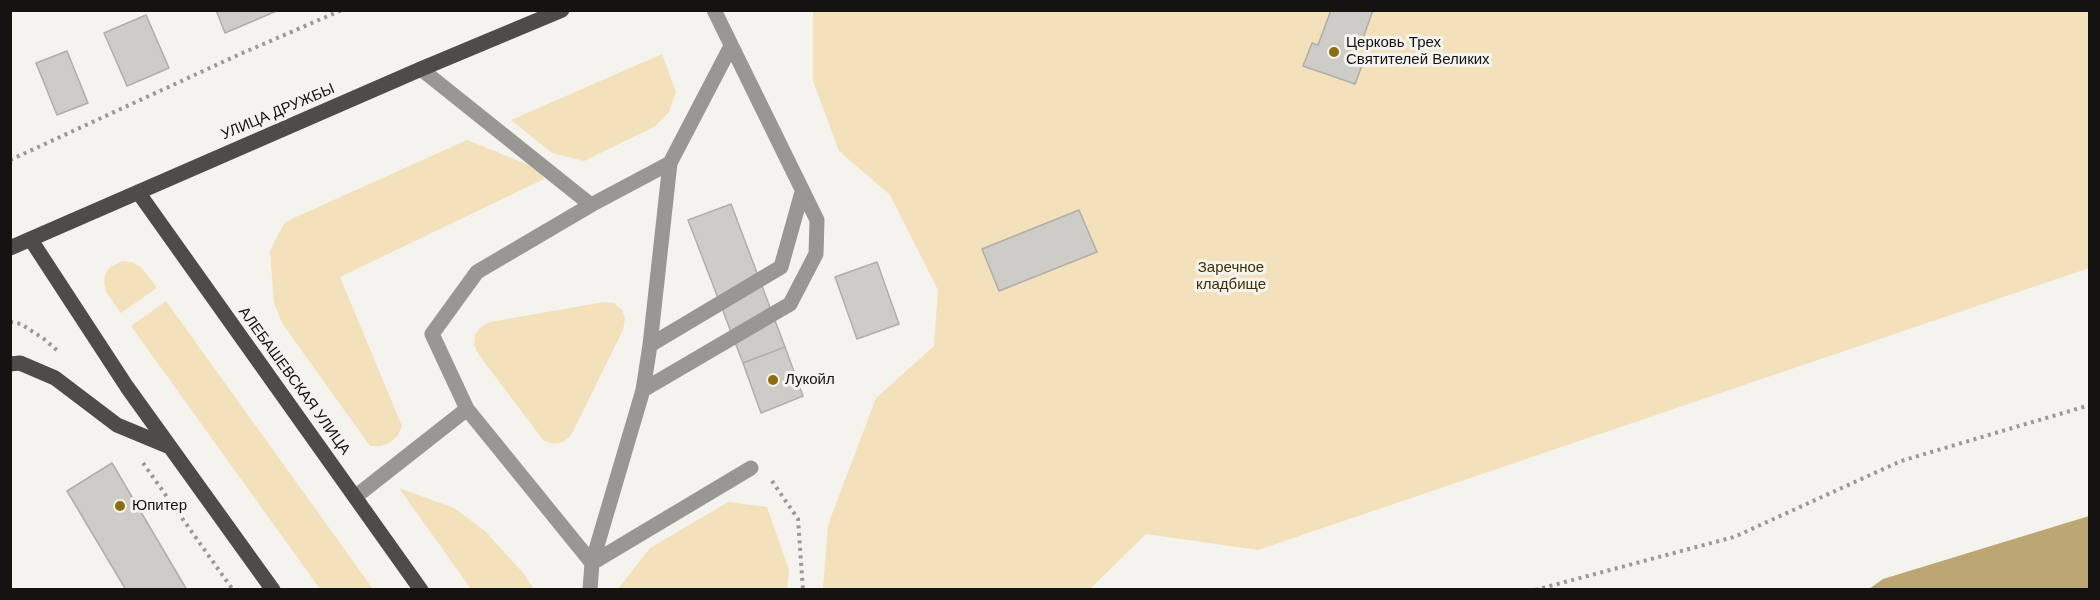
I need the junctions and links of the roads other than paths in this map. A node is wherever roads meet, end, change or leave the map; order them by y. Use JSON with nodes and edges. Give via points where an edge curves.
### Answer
{"nodes":[{"id":1,"x":562,"y":10,"type":"edge"},
{"id":2,"x":714,"y":10,"type":"edge"},
{"id":3,"x":731,"y":46,"type":"junction"},
{"id":4,"x":421,"y":69,"type":"junction"},
{"id":5,"x":670,"y":163,"type":"junction"},
{"id":6,"x":138,"y":192,"type":"junction"},
{"id":7,"x":802,"y":192,"type":"junction"},
{"id":8,"x":591,"y":205,"type":"junction"},
{"id":9,"x":31,"y":240,"type":"junction"},
{"id":10,"x":10,"y":248,"type":"edge"},
{"id":11,"x":650,"y":345,"type":"junction"},
{"id":12,"x":10,"y":364,"type":"edge"},
{"id":13,"x":643,"y":390,"type":"junction"},
{"id":14,"x":467,"y":409,"type":"junction"},
{"id":15,"x":171,"y":447,"type":"junction"},
{"id":16,"x":751,"y":468,"type":"road end"},
{"id":17,"x":355,"y":497,"type":"junction"},
{"id":18,"x":592,"y":563,"type":"junction"},
{"id":19,"x":273,"y":590,"type":"edge"},
{"id":20,"x":421,"y":590,"type":"edge"},
{"id":21,"x":590,"y":590,"type":"edge"}],
"edges":[{"from":1,"to":4,"type":"main road","name":"УЛИЦА ДРУЖБЫ"},
{"from":2,"to":3,"type":"lane"},
{"from":3,"to":5,"type":"lane"},
{"from":3,"to":7,"type":"lane"},
{"from":4,"to":6,"type":"main road","name":"УЛИЦА ДРУЖБЫ"},
{"from":4,"to":8,"type":"lane"},
{"from":5,"to":8,"type":"lane"},
{"from":5,"to":11,"type":"lane"},
{"from":6,"to":9,"type":"main road","name":"УЛИЦА ДРУЖБЫ"},
{"from":6,"to":17,"type":"main road","name":"АЛЕБАШЕВСКАЯ УЛИЦА"},
{"from":7,"to":11,"type":"lane","via":[[781,267]]},
{"from":7,"to":13,"type":"lane","via":[[818,220],[816,254],[790,304]]},
{"from":8,"to":14,"type":"lane","via":[[477,272],[432,334]]},
{"from":9,"to":10,"type":"main road","name":"УЛИЦА ДРУЖБЫ"},
{"from":9,"to":15,"type":"main road"},
{"from":11,"to":13,"type":"lane"},
{"from":12,"to":15,"type":"main road","via":[[20,363],[55,378],[117,425]]},
{"from":13,"to":18,"type":"lane"},
{"from":14,"to":17,"type":"lane"},
{"from":14,"to":18,"type":"lane"},
{"from":15,"to":19,"type":"main road"},
{"from":16,"to":18,"type":"lane"},
{"from":17,"to":20,"type":"main road","name":"АЛЕБАШЕВСКАЯ УЛИЦА"},
{"from":18,"to":21,"type":"lane"}]}
